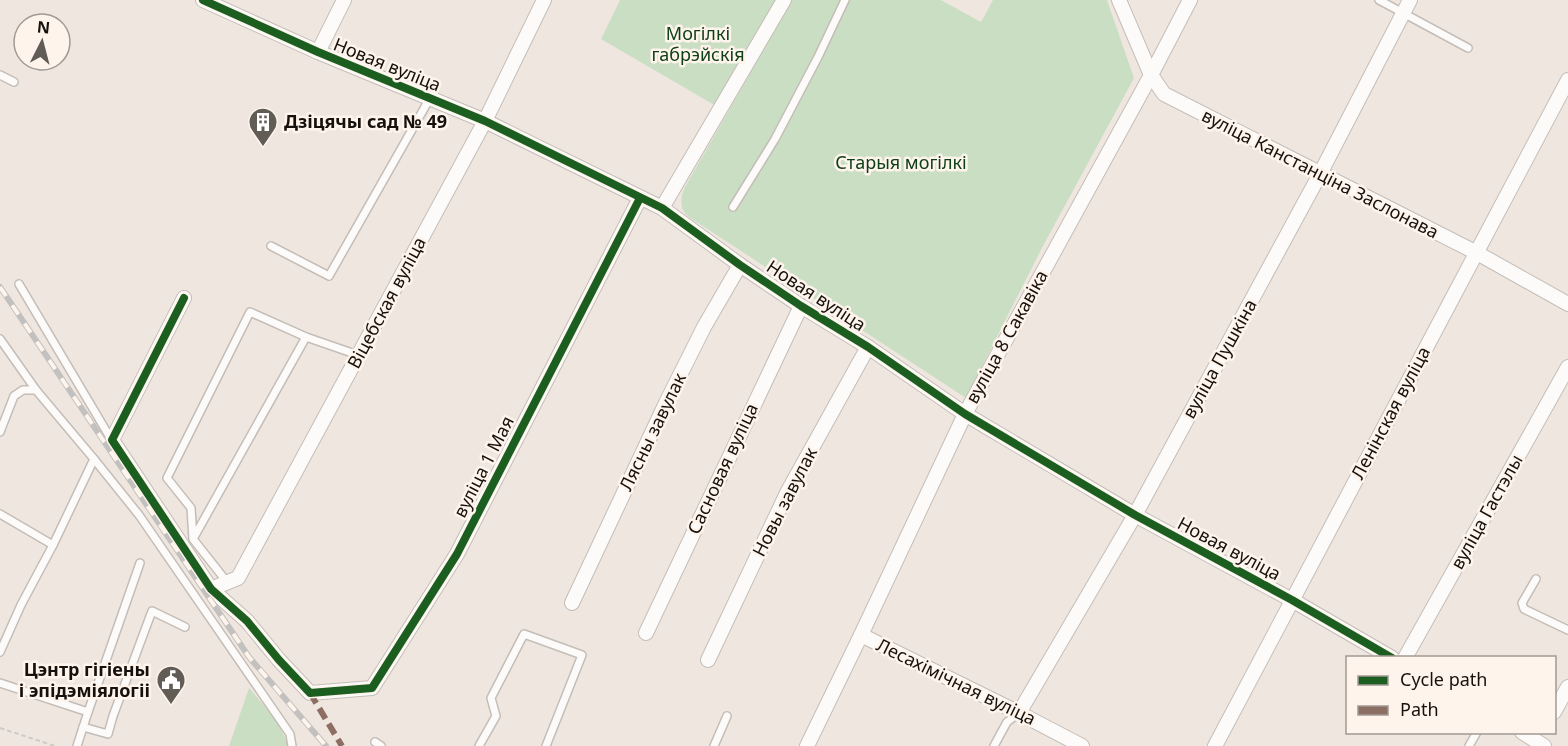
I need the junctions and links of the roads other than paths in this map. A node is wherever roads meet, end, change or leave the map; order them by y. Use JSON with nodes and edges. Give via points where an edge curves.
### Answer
{"nodes":[{"id":1,"x":203,"y":0,"type":"edge"},
{"id":2,"x":344,"y":0,"type":"edge"},
{"id":3,"x":544,"y":0,"type":"edge"},
{"id":4,"x":784,"y":0,"type":"edge"},
{"id":5,"x":844,"y":0,"type":"edge"},
{"id":6,"x":1119,"y":0,"type":"edge"},
{"id":7,"x":1190,"y":0,"type":"edge"},
{"id":8,"x":1379,"y":0,"type":"edge"},
{"id":9,"x":1410,"y":0,"type":"edge"},
{"id":10,"x":1403,"y":13,"type":"junction"},
{"id":11,"x":1468,"y":48,"type":"dead end"},
{"id":12,"x":318,"y":52,"type":"junction"},
{"id":13,"x":0,"y":75,"type":"edge"},
{"id":14,"x":1151,"y":75,"type":"junction"},
{"id":15,"x":1568,"y":80,"type":"edge"},
{"id":16,"x":14,"y":82,"type":"dead end"},
{"id":17,"x":430,"y":98,"type":"junction"},
{"id":18,"x":485,"y":121,"type":"junction"},
{"id":19,"x":1320,"y":174,"type":"junction"},
{"id":20,"x":640,"y":198,"type":"junction"},
{"id":21,"x":733,"y":207,"type":"dead end"},
{"id":22,"x":662,"y":208,"type":"junction"},
{"id":23,"x":271,"y":246,"type":"dead end"},
{"id":24,"x":1477,"y":253,"type":"junction"},
{"id":25,"x":740,"y":265,"type":"junction"},
{"id":26,"x":19,"y":284,"type":"dead end"},
{"id":27,"x":184,"y":298,"type":"dead end"},
{"id":28,"x":1568,"y":304,"type":"edge"},
{"id":29,"x":801,"y":306,"type":"junction"},
{"id":30,"x":306,"y":337,"type":"junction"},
{"id":31,"x":0,"y":339,"type":"edge"},
{"id":32,"x":868,"y":347,"type":"junction"},
{"id":33,"x":358,"y":355,"type":"junction"},
{"id":34,"x":1568,"y":367,"type":"edge"},
{"id":35,"x":36,"y":390,"type":"junction"},
{"id":36,"x":965,"y":414,"type":"junction"},
{"id":37,"x":0,"y":432,"type":"edge"},
{"id":38,"x":112,"y":440,"type":"junction"},
{"id":39,"x":94,"y":459,"type":"junction"},
{"id":40,"x":0,"y":514,"type":"edge"},
{"id":41,"x":1135,"y":515,"type":"junction"},
{"id":42,"x":193,"y":539,"type":"junction"},
{"id":43,"x":53,"y":545,"type":"junction"},
{"id":44,"x":140,"y":563,"type":"dead end"},
{"id":45,"x":1536,"y":579,"type":"dead end"},
{"id":46,"x":227,"y":582,"type":"junction"},
{"id":47,"x":211,"y":589,"type":"junction"},
{"id":48,"x":1292,"y":600,"type":"junction"},
{"id":49,"x":572,"y":603,"type":"dead end"},
{"id":50,"x":185,"y":627,"type":"dead end"},
{"id":51,"x":1568,"y":630,"type":"edge"},
{"id":52,"x":646,"y":633,"type":"dead end"},
{"id":53,"x":861,"y":635,"type":"junction"},
{"id":54,"x":0,"y":652,"type":"edge"},
{"id":55,"x":1390,"y":656,"type":"edge"},
{"id":56,"x":1406,"y":656,"type":"edge"},
{"id":57,"x":708,"y":660,"type":"dead end"},
{"id":58,"x":0,"y":682,"type":"edge"},
{"id":59,"x":1568,"y":687,"type":"edge"},
{"id":60,"x":1556,"y":708,"type":"edge"},
{"id":61,"x":88,"y":712,"type":"junction"},
{"id":62,"x":1019,"y":712,"type":"junction"},
{"id":63,"x":727,"y":716,"type":"dead end"},
{"id":64,"x":83,"y":727,"type":"junction"},
{"id":65,"x":1526,"y":734,"type":"edge"},
{"id":66,"x":1540,"y":741,"type":"edge"},
{"id":67,"x":77,"y":746,"type":"edge"},
{"id":68,"x":292,"y":746,"type":"edge"},
{"id":69,"x":478,"y":746,"type":"edge"},
{"id":70,"x":546,"y":746,"type":"edge"},
{"id":71,"x":714,"y":746,"type":"edge"},
{"id":72,"x":807,"y":746,"type":"edge"},
{"id":73,"x":994,"y":746,"type":"edge"},
{"id":74,"x":1082,"y":746,"type":"edge"},
{"id":75,"x":1215,"y":746,"type":"edge"}],
"edges":[{"from":1,"to":12,"type":"street","name":"Новая вуліца"},
{"from":2,"to":12,"type":"street"},
{"from":3,"to":18,"type":"street","name":"Віцебская вуліца"},
{"from":4,"to":22,"type":"street"},
{"from":5,"to":21,"type":"lane","via":[[780,129]]},
{"from":6,"to":14,"type":"street","name":"вуліца Канстанціна Заслонава"},
{"from":7,"to":14,"type":"street","name":"вуліца 8 Сакавіка"},
{"from":8,"to":10,"type":"lane"},
{"from":9,"to":10,"type":"street","name":"вуліца Пушкіна"},
{"from":10,"to":11,"type":"lane"},
{"from":10,"to":19,"type":"street","name":"вуліца Пушкіна"},
{"from":12,"to":17,"type":"street","name":"Новая вуліца"},
{"from":13,"to":16,"type":"lane"},
{"from":14,"to":19,"type":"street","name":"вуліца Канстанціна Заслонава","via":[[1164,94]]},
{"from":14,"to":36,"type":"street","name":"вуліца 8 Сакавіка"},
{"from":15,"to":24,"type":"street","name":"Ленінская вуліца"},
{"from":17,"to":18,"type":"street","name":"Новая вуліца"},
{"from":17,"to":23,"type":"lane","via":[[329,276]]},
{"from":18,"to":20,"type":"street","name":"Новая вуліца"},
{"from":18,"to":33,"type":"street","name":"Віцебская вуліца"},
{"from":19,"to":24,"type":"street","name":"вуліца Канстанціна Заслонава"},
{"from":19,"to":41,"type":"street","name":"вуліца Пушкіна"},
{"from":20,"to":22,"type":"street","name":"Новая вуліца"},
{"from":20,"to":47,"type":"street","name":"вуліца 1 Мая","via":[[457,554],[372,688],[310,693],[247,621]]},
{"from":22,"to":25,"type":"street","name":"Новая вуліца"},
{"from":24,"to":28,"type":"street","name":"вуліца Канстанціна Заслонава"},
{"from":24,"to":48,"type":"street","name":"Ленінская вуліца"},
{"from":25,"to":29,"type":"street","name":"Новая вуліца"},
{"from":25,"to":49,"type":"street","name":"Лясны завулак","via":[[675,384]]},
{"from":26,"to":38,"type":"lane"},
{"from":27,"to":38,"type":"street"},
{"from":29,"to":32,"type":"street","name":"Новая вуліца"},
{"from":29,"to":52,"type":"street","name":"Сасновая вуліца"},
{"from":30,"to":33,"type":"lane"},
{"from":30,"to":42,"type":"lane"},
{"from":30,"to":42,"type":"lane","via":[[250,312],[166,478],[191,508]]},
{"from":31,"to":35,"type":"lane"},
{"from":32,"to":36,"type":"street","name":"Новая вуліца"},
{"from":32,"to":57,"type":"street","name":"Новы завулак","via":[[788,493]]},
{"from":33,"to":46,"type":"street","name":"Віцебская вуліца","via":[[238,578]]},
{"from":34,"to":56,"type":"street","name":"вуліца Гастэлы"},
{"from":35,"to":37,"type":"lane","via":[[23,390],[14,396]]},
{"from":35,"to":39,"type":"lane"},
{"from":36,"to":41,"type":"street","name":"Новая вуліца"},
{"from":36,"to":53,"type":"street","name":"вуліца 8 Сакавіка"},
{"from":38,"to":47,"type":"street"},
{"from":39,"to":43,"type":"lane"},
{"from":39,"to":68,"type":"lane","via":[[139,515],[246,669],[290,734]]},
{"from":40,"to":43,"type":"lane"},
{"from":41,"to":48,"type":"street","name":"Новая вуліца"},
{"from":41,"to":62,"type":"street","name":"вуліца Пушкіна"},
{"from":42,"to":46,"type":"lane"},
{"from":43,"to":54,"type":"lane"},
{"from":44,"to":61,"type":"lane"},
{"from":45,"to":51,"type":"lane","via":[[1522,603],[1524,609]]},
{"from":46,"to":47,"type":"street","name":"Віцебская вуліца"},
{"from":48,"to":55,"type":"street","name":"Новая вуліца"},
{"from":48,"to":75,"type":"street","name":"Ленінская вуліца"},
{"from":50,"to":64,"type":"lane","via":[[152,612],[108,734]]},
{"from":53,"to":62,"type":"street","name":"Лесахімічная вуліца"},
{"from":53,"to":72,"type":"street","name":"вуліца 8 Сакавіка"},
{"from":58,"to":61,"type":"lane"},
{"from":59,"to":60,"type":"street"},
{"from":61,"to":64,"type":"lane"},
{"from":62,"to":73,"type":"lane","via":[[1007,722]]},
{"from":62,"to":74,"type":"street","name":"Лесахімічная вуліца"},
{"from":63,"to":71,"type":"lane"},
{"from":64,"to":67,"type":"lane"},
{"from":65,"to":66,"type":"street"},
{"from":69,"to":70,"type":"lane","via":[[496,716],[491,698],[524,634],[582,655]]}]}
